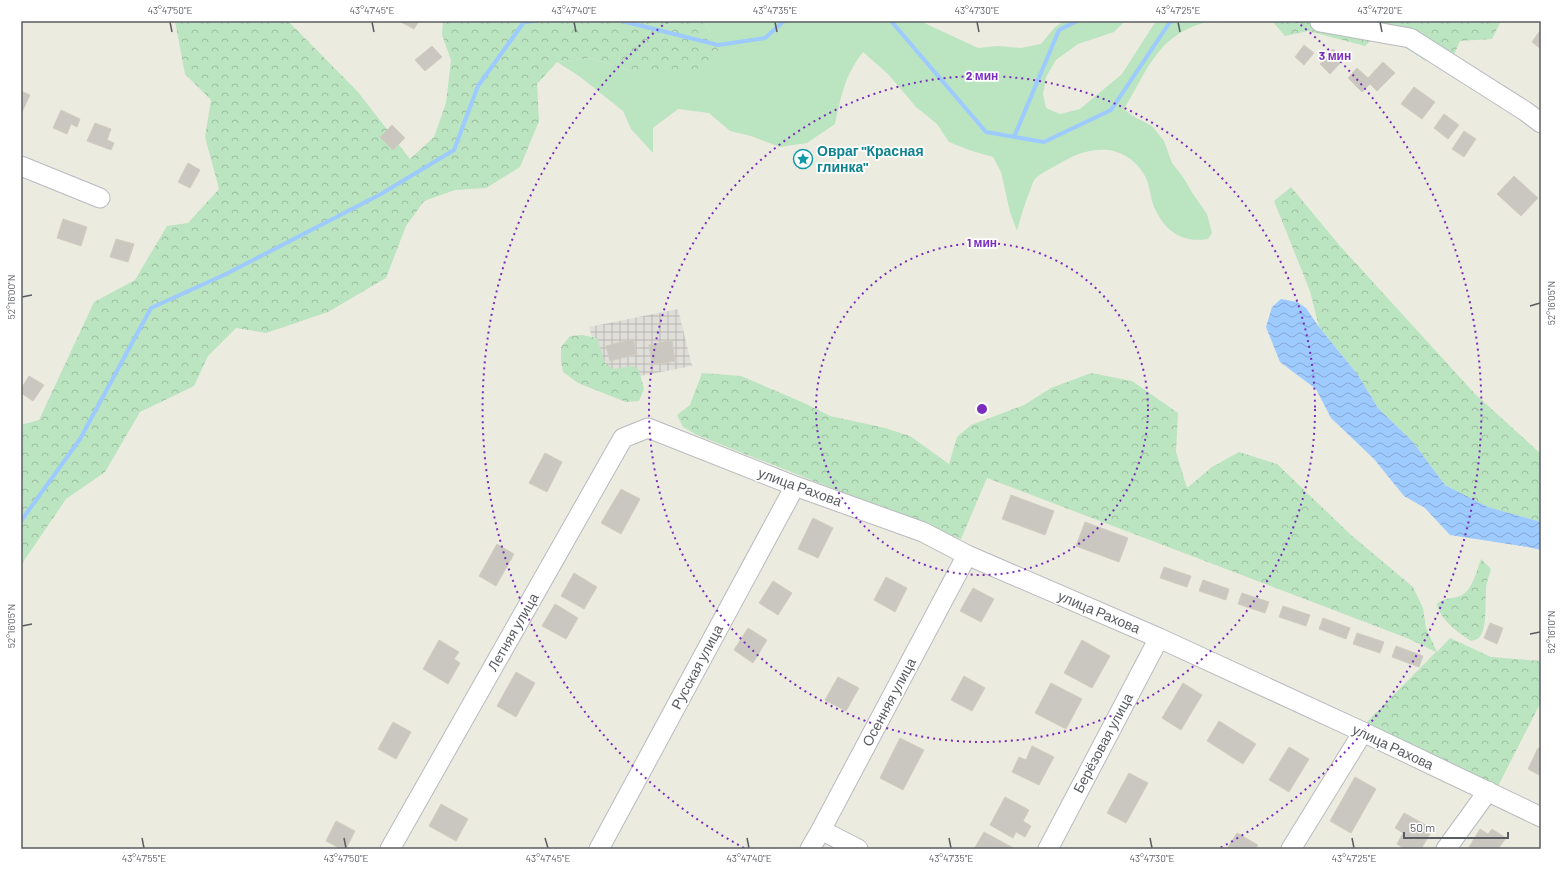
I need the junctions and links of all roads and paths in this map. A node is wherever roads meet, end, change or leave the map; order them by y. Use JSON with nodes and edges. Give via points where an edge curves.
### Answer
{"nodes":[{"id":1,"x":1320,"y":22,"type":"edge"},
{"id":2,"x":1541,"y":123,"type":"edge"},
{"id":3,"x":21,"y":166,"type":"edge"},
{"id":4,"x":100,"y":198,"type":"dead end"},
{"id":5,"x":648,"y":428,"type":"joint"},
{"id":6,"x":795,"y":486,"type":"junction"},
{"id":7,"x":967,"y":554,"type":"junction"},
{"id":8,"x":1159,"y":638,"type":"junction"},
{"id":9,"x":1363,"y":732,"type":"junction"},
{"id":10,"x":1488,"y":791,"type":"junction"},
{"id":11,"x":1541,"y":817,"type":"edge"},
{"id":12,"x":821,"y":830,"type":"junction"},
{"id":13,"x":390,"y":849,"type":"edge"},
{"id":14,"x":599,"y":849,"type":"edge"},
{"id":15,"x":810,"y":849,"type":"edge"},
{"id":16,"x":858,"y":849,"type":"edge"},
{"id":17,"x":1048,"y":849,"type":"edge"},
{"id":18,"x":1291,"y":849,"type":"edge"},
{"id":19,"x":1446,"y":849,"type":"edge"}],
"edges":[{"from":1,"to":2,"type":"street","via":[[1410,38]]},
{"from":3,"to":4,"type":"street"},
{"from":5,"to":6,"type":"street","name":"улица Рахова"},
{"from":5,"to":13,"type":"street","name":"Летняя улица","via":[[623,438]]},
{"from":6,"to":7,"type":"street","name":"улица Рахова","via":[[923,532]]},
{"from":6,"to":14,"type":"street","name":"Русская улица"},
{"from":7,"to":8,"type":"street","name":"улица Рахова"},
{"from":7,"to":12,"type":"street","name":"Осенняя улица"},
{"from":8,"to":9,"type":"street","name":"улица Рахова"},
{"from":8,"to":17,"type":"street","name":"Берёзовая улица"},
{"from":9,"to":10,"type":"street","name":"улица Рахова"},
{"from":9,"to":18,"type":"street"},
{"from":10,"to":11,"type":"street","name":"улица Рахова"},
{"from":10,"to":19,"type":"street"},
{"from":12,"to":15,"type":"street","name":"Осенняя улица"},
{"from":12,"to":16,"type":"street"}]}
